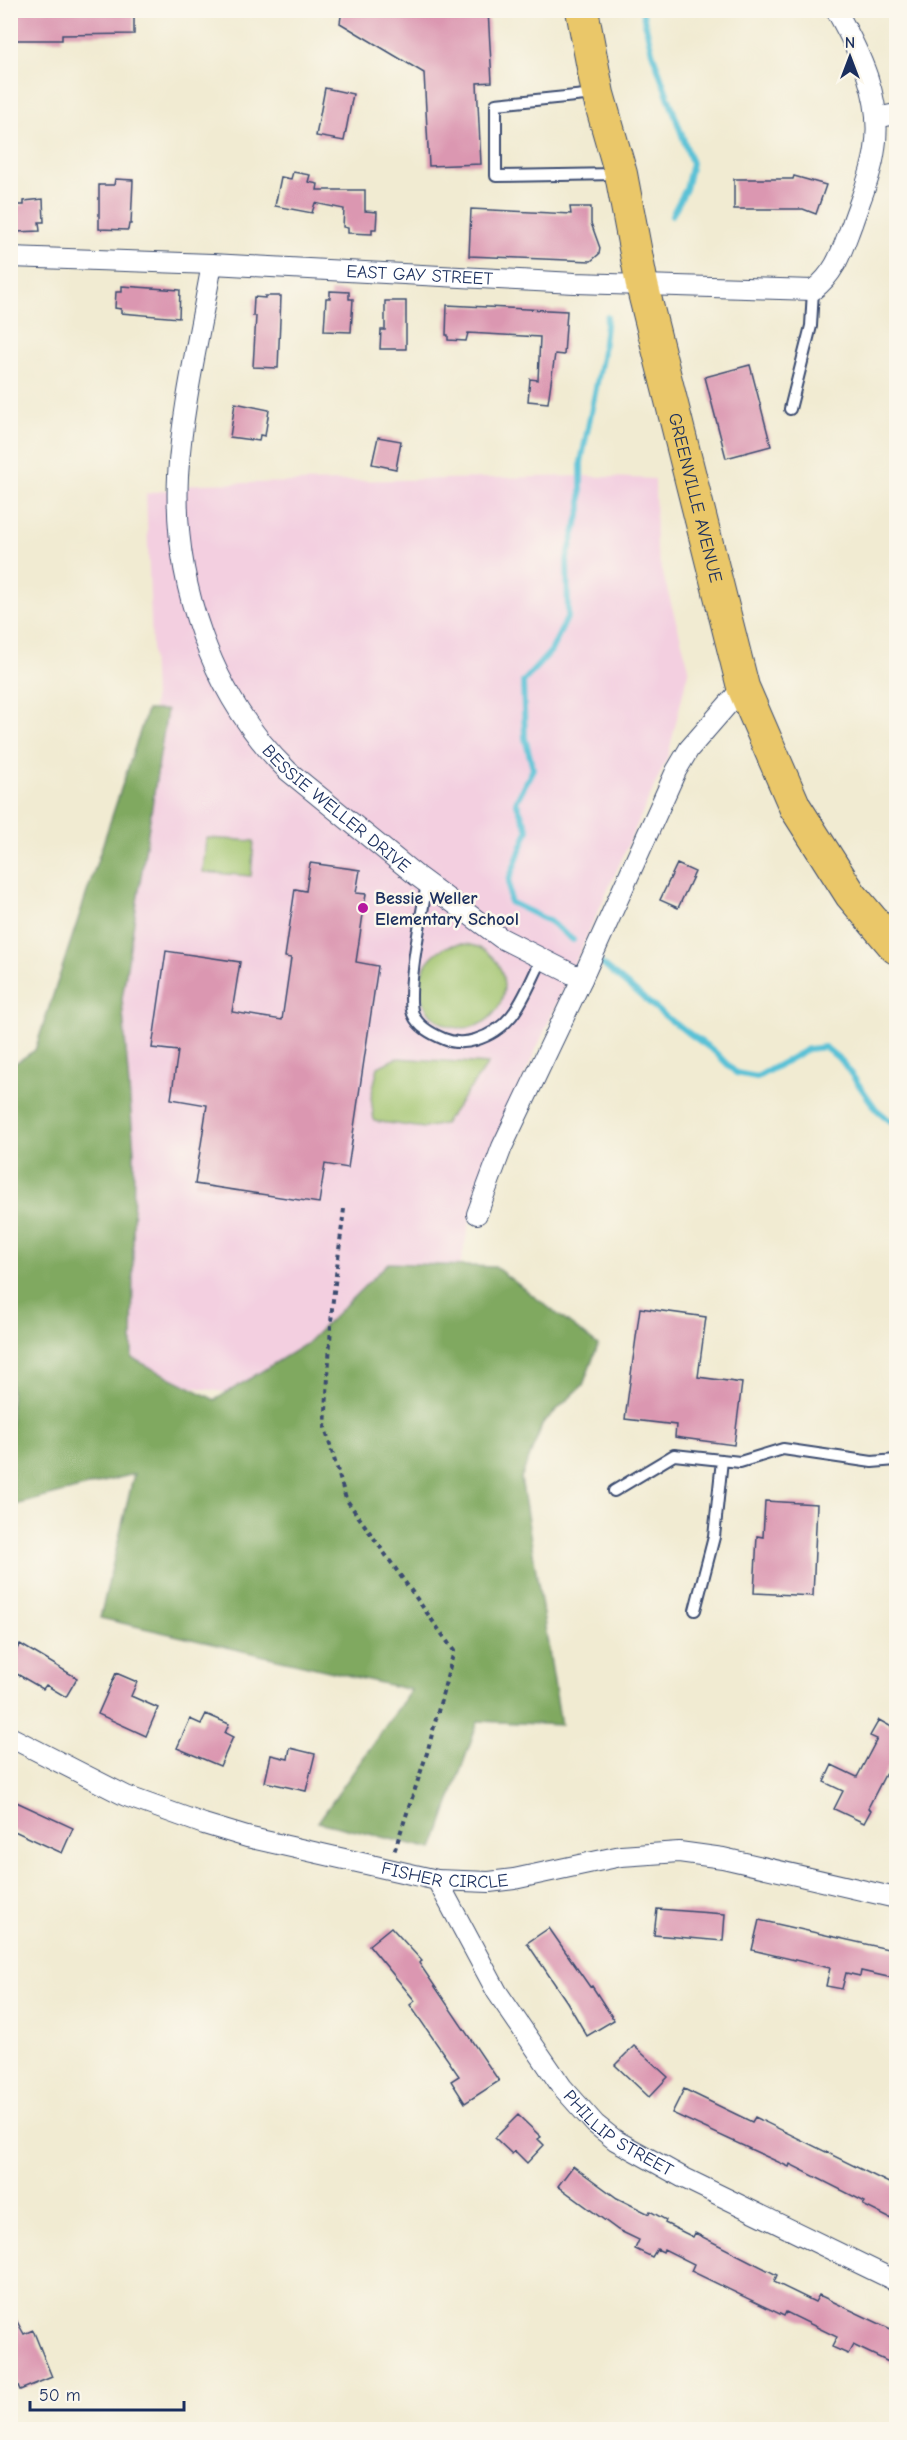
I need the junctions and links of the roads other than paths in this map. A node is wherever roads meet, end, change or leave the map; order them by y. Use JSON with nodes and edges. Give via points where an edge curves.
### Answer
{"nodes":[{"id":1,"x":582,"y":10,"type":"edge"},
{"id":2,"x":836,"y":10,"type":"edge"},
{"id":3,"x":598,"y":94,"type":"junction"},
{"id":4,"x":897,"y":114,"type":"edge"},
{"id":5,"x":876,"y":118,"type":"junction"},
{"id":6,"x":621,"y":174,"type":"junction"},
{"id":7,"x":10,"y":257,"type":"edge"},
{"id":8,"x":212,"y":264,"type":"junction"},
{"id":9,"x":642,"y":285,"type":"junction"},
{"id":10,"x":819,"y":286,"type":"junction"},
{"id":11,"x":790,"y":409,"type":"dead end"},
{"id":12,"x":743,"y":687,"type":"junction"},
{"id":13,"x":427,"y":883,"type":"junction"},
{"id":14,"x":897,"y":948,"type":"edge"},
{"id":15,"x":542,"y":959,"type":"junction"},
{"id":16,"x":582,"y":979,"type":"junction"},
{"id":17,"x":477,"y":1214,"type":"dead end"},
{"id":18,"x":722,"y":1460,"type":"junction"},
{"id":19,"x":897,"y":1460,"type":"edge"},
{"id":20,"x":614,"y":1491,"type":"dead end"},
{"id":21,"x":695,"y":1610,"type":"dead end"},
{"id":22,"x":10,"y":1737,"type":"edge"},
{"id":23,"x":437,"y":1880,"type":"junction"},
{"id":24,"x":894,"y":1893,"type":"edge"},
{"id":25,"x":897,"y":2281,"type":"edge"}],
"edges":[{"from":1,"to":3,"type":"main road","name":"GREENVILLE AVENUE"},
{"from":2,"to":5,"type":"street","via":[[871,84]]},
{"from":3,"to":6,"type":"main road","name":"GREENVILLE AVENUE"},
{"from":3,"to":6,"type":"lane","via":[[496,104],[496,176]]},
{"from":4,"to":5,"type":"street"},
{"from":5,"to":10,"type":"street","via":[[875,150],[862,195],[830,276]]},
{"from":6,"to":9,"type":"main road","name":"GREENVILLE AVENUE"},
{"from":7,"to":8,"type":"street","name":"EAST GAY STREET"},
{"from":8,"to":9,"type":"street","name":"EAST GAY STREET"},
{"from":8,"to":13,"type":"street","name":"BESSIE WELLER DRIVE","via":[[178,475],[181,543],[197,617],[233,700],[271,753]]},
{"from":9,"to":10,"type":"street","name":"EAST GAY STREET"},
{"from":9,"to":12,"type":"main road","name":"GREENVILLE AVENUE"},
{"from":10,"to":11,"type":"lane"},
{"from":12,"to":14,"type":"main road","name":"GREENVILLE AVENUE","via":[[795,807],[851,895]]},
{"from":12,"to":16,"type":"street","via":[[689,749],[676,771]]},
{"from":13,"to":15,"type":"street","name":"BESSIE WELLER DRIVE","via":[[501,938]]},
{"from":13,"to":15,"type":"lane","via":[[411,989],[413,1014],[428,1031],[458,1042],[492,1035],[509,1021]]},
{"from":15,"to":16,"type":"street","name":"BESSIE WELLER DRIVE"},
{"from":16,"to":17,"type":"street","via":[[502,1147]]},
{"from":18,"to":19,"type":"lane","via":[[741,1462],[783,1449],[872,1462]]},
{"from":18,"to":20,"type":"lane","via":[[674,1455]]},
{"from":18,"to":21,"type":"lane","via":[[714,1537]]},
{"from":22,"to":23,"type":"street","name":"FISHER CIRCLE","via":[[98,1783],[160,1809],[247,1837]]},
{"from":23,"to":24,"type":"street","name":"FISHER CIRCLE","via":[[497,1881],[621,1856],[679,1852]]},
{"from":23,"to":25,"type":"street","name":"PHILLIP STREET","via":[[497,1992],[562,2087],[596,2124],[615,2140],[682,2177]]}]}
